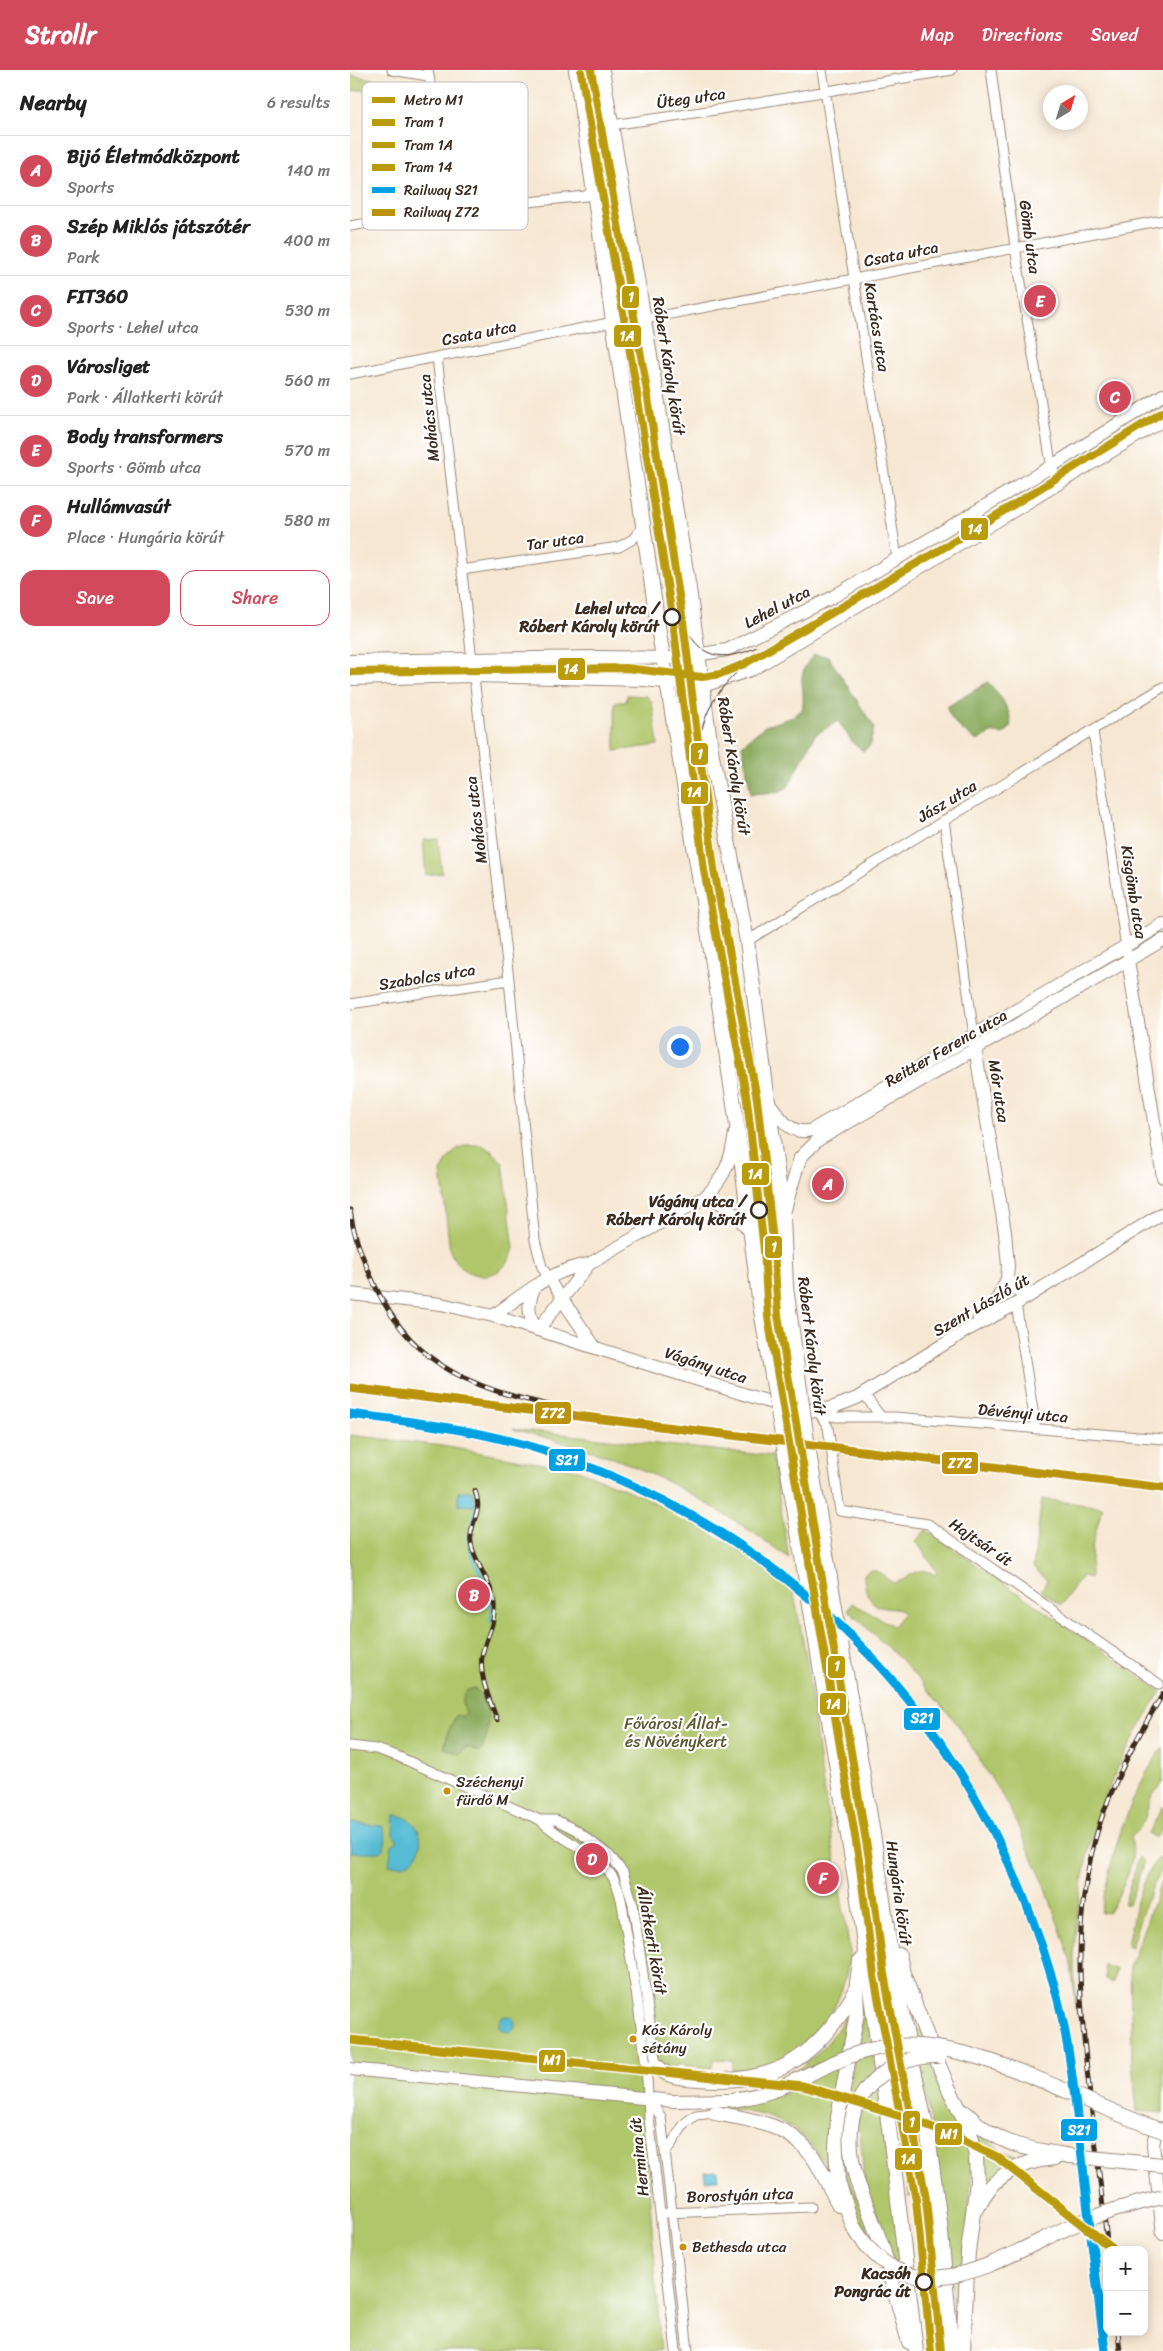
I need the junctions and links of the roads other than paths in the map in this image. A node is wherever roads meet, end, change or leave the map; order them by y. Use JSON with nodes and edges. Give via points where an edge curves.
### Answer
{"nodes":[{"id":1,"x":392,"y":70,"type":"edge"},
{"id":2,"x":576,"y":70,"type":"edge"},
{"id":3,"x":602,"y":70,"type":"edge"},
{"id":4,"x":822,"y":70,"type":"edge"},
{"id":5,"x":952,"y":70,"type":"edge"},
{"id":6,"x":991,"y":70,"type":"edge"},
{"id":7,"x":428,"y":73,"type":"edge"},
{"id":8,"x":826,"y":92,"type":"junction"},
{"id":9,"x":611,"y":125,"type":"junction"},
{"id":10,"x":593,"y":190,"type":"junction"},
{"id":11,"x":528,"y":202,"type":"edge"},
{"id":12,"x":1163,"y":220,"type":"edge"},
{"id":13,"x":1015,"y":247,"type":"junction"},
{"id":14,"x":854,"y":278,"type":"junction"},
{"id":15,"x":644,"y":318,"type":"junction"},
{"id":16,"x":614,"y":322,"type":"junction"},
{"id":17,"x":437,"y":357,"type":"junction"},
{"id":18,"x":350,"y":374,"type":"edge"},
{"id":19,"x":1163,"y":395,"type":"edge"},
{"id":20,"x":1163,"y":420,"type":"edge"},
{"id":21,"x":1052,"y":466,"type":"junction"},
{"id":22,"x":1057,"y":486,"type":"junction"},
{"id":23,"x":644,"y":524,"type":"junction"},
{"id":24,"x":898,"y":558,"type":"junction"},
{"id":25,"x":460,"y":570,"type":"junction"},
{"id":26,"x":699,"y":655,"type":"junction"},
{"id":27,"x":664,"y":658,"type":"junction"},
{"id":28,"x":471,"y":660,"type":"junction"},
{"id":29,"x":350,"y":661,"type":"edge"},
{"id":30,"x":474,"y":676,"type":"junction"},
{"id":31,"x":350,"y":679,"type":"edge"},
{"id":32,"x":667,"y":682,"type":"junction"},
{"id":33,"x":703,"y":686,"type":"junction"},
{"id":34,"x":1163,"y":687,"type":"edge"},
{"id":35,"x":1093,"y":730,"type":"junction"},
{"id":36,"x":944,"y":820,"type":"junction"},
{"id":37,"x":1163,"y":924,"type":"edge"},
{"id":38,"x":1163,"y":940,"type":"edge"},
{"id":39,"x":747,"y":941,"type":"junction"},
{"id":40,"x":1126,"y":946,"type":"junction"},
{"id":41,"x":1128,"y":960,"type":"junction"},
{"id":42,"x":509,"y":980,"type":"junction"},
{"id":43,"x":350,"y":1004,"type":"edge"},
{"id":44,"x":975,"y":1042,"type":"junction"},
{"id":45,"x":770,"y":1104,"type":"junction"},
{"id":46,"x":736,"y":1118,"type":"junction"},
{"id":47,"x":1163,"y":1177,"type":"edge"},
{"id":48,"x":705,"y":1197,"type":"junction"},
{"id":49,"x":1163,"y":1213,"type":"edge"},
{"id":50,"x":783,"y":1216,"type":"junction"},
{"id":51,"x":752,"y":1234,"type":"junction"},
{"id":52,"x":589,"y":1264,"type":"junction"},
{"id":53,"x":549,"y":1277,"type":"junction"},
{"id":54,"x":1006,"y":1279,"type":"junction"},
{"id":55,"x":534,"y":1288,"type":"junction"},
{"id":56,"x":350,"y":1294,"type":"edge"},
{"id":57,"x":1031,"y":1295,"type":"junction"},
{"id":58,"x":562,"y":1299,"type":"junction"},
{"id":59,"x":1016,"y":1304,"type":"junction"},
{"id":60,"x":494,"y":1316,"type":"junction"},
{"id":61,"x":536,"y":1328,"type":"junction"},
{"id":62,"x":967,"y":1330,"type":"junction"},
{"id":63,"x":594,"y":1346,"type":"junction"},
{"id":64,"x":864,"y":1394,"type":"junction"},
{"id":65,"x":815,"y":1412,"type":"junction"},
{"id":66,"x":837,"y":1417,"type":"junction"},
{"id":67,"x":881,"y":1417,"type":"junction"},
{"id":68,"x":828,"y":1427,"type":"junction"},
{"id":69,"x":1036,"y":1429,"type":"junction"},
{"id":70,"x":1163,"y":1439,"type":"edge"},
{"id":71,"x":807,"y":1441,"type":"joint"},
{"id":72,"x":1159,"y":1684,"type":"dead end"},
{"id":73,"x":350,"y":1746,"type":"edge"},
{"id":74,"x":540,"y":1820,"type":"junction"},
{"id":75,"x":887,"y":1928,"type":"junction"},
{"id":76,"x":862,"y":1935,"type":"junction"},
{"id":77,"x":856,"y":1990,"type":"junction"},
{"id":78,"x":983,"y":2059,"type":"junction"},
{"id":79,"x":656,"y":2065,"type":"junction"},
{"id":80,"x":350,"y":2069,"type":"edge"},
{"id":81,"x":647,"y":2083,"type":"junction"},
{"id":82,"x":649,"y":2097,"type":"junction"},
{"id":83,"x":732,"y":2100,"type":"joint"},
{"id":84,"x":673,"y":2101,"type":"junction"},
{"id":85,"x":958,"y":2105,"type":"junction"},
{"id":86,"x":715,"y":2113,"type":"junction"},
{"id":87,"x":1163,"y":2130,"type":"edge"},
{"id":88,"x":666,"y":2152,"type":"junction"},
{"id":89,"x":1040,"y":2156,"type":"junction"},
{"id":90,"x":1163,"y":2165,"type":"edge"},
{"id":91,"x":1163,"y":2197,"type":"edge"},
{"id":92,"x":811,"y":2207,"type":"dead end"},
{"id":93,"x":671,"y":2213,"type":"junction"},
{"id":94,"x":660,"y":2214,"type":"junction"},
{"id":95,"x":974,"y":2218,"type":"junction"},
{"id":96,"x":853,"y":2226,"type":"junction"},
{"id":97,"x":1163,"y":2234,"type":"edge"},
{"id":98,"x":676,"y":2351,"type":"edge"},
{"id":99,"x":688,"y":2351,"type":"edge"},
{"id":100,"x":912,"y":2351,"type":"edge"},
{"id":101,"x":916,"y":2351,"type":"edge"},
{"id":102,"x":952,"y":2351,"type":"edge"},
{"id":103,"x":963,"y":2351,"type":"edge"}],
"edges":[{"from":1,"to":7,"type":"street"},
{"from":2,"to":10,"type":"main road"},
{"from":3,"to":9,"type":"main road","name":"Róbert Károly körút"},
{"from":4,"to":8,"type":"street","name":"Kartács utca"},
{"from":5,"to":8,"type":"street","name":"Üteg utca"},
{"from":6,"to":13,"type":"street","name":"Gömb utca"},
{"from":8,"to":9,"type":"street","name":"Üteg utca"},
{"from":8,"to":14,"type":"street","name":"Kartács utca"},
{"from":9,"to":15,"type":"main road","name":"Róbert Károly körút"},
{"from":10,"to":11,"type":"street","via":[[586,196]]},
{"from":10,"to":16,"type":"main road"},
{"from":12,"to":13,"type":"street","name":"Csata utca"},
{"from":13,"to":14,"type":"street","name":"Csata utca"},
{"from":13,"to":21,"type":"street","name":"Gömb utca"},
{"from":14,"to":15,"type":"street","name":"Csata utca"},
{"from":14,"to":24,"type":"street","name":"Kartács utca"},
{"from":15,"to":26,"type":"main road","name":"Róbert Károly körút"},
{"from":16,"to":17,"type":"street","name":"Csata utca"},
{"from":16,"to":23,"type":"main road"},
{"from":17,"to":18,"type":"street","name":"Csata utca"},
{"from":17,"to":25,"type":"street","name":"Mohács utca"},
{"from":19,"to":21,"type":"street","name":"Lehel utca"},
{"from":20,"to":22,"type":"street"},
{"from":21,"to":22,"type":"street","name":"Gömb utca"},
{"from":21,"to":24,"type":"street","name":"Lehel utca"},
{"from":22,"to":33,"type":"street","via":[[752,669]]},
{"from":23,"to":25,"type":"street","name":"Tar utca","via":[[633,539],[619,547]]},
{"from":23,"to":27,"type":"main road"},
{"from":24,"to":26,"type":"street","name":"Lehel utca","via":[[831,598],[740,645]]},
{"from":25,"to":28,"type":"street","name":"Mohács utca"},
{"from":26,"to":27,"type":"street","name":"Lehel utca"},
{"from":26,"to":33,"type":"main road","name":"Róbert Károly körút"},
{"from":27,"to":28,"type":"street","name":"Lehel utca"},
{"from":27,"to":32,"type":"main road"},
{"from":28,"to":29,"type":"street","name":"Lehel utca"},
{"from":28,"to":30,"type":"street","name":"Mohács utca"},
{"from":30,"to":31,"type":"street"},
{"from":30,"to":32,"type":"street"},
{"from":30,"to":42,"type":"street","name":"Mohács utca"},
{"from":32,"to":33,"type":"street"},
{"from":32,"to":46,"type":"main road"},
{"from":33,"to":39,"type":"main road","name":"Róbert Károly körút","via":[[712,756]]},
{"from":34,"to":35,"type":"street","name":"Jász utca"},
{"from":35,"to":36,"type":"street","name":"Jász utca"},
{"from":35,"to":40,"type":"street","name":"Kisgömb utca"},
{"from":36,"to":39,"type":"street","name":"Jász utca"},
{"from":36,"to":44,"type":"street","name":"Mór utca"},
{"from":37,"to":40,"type":"street","name":"Reitter Ferenc utca"},
{"from":38,"to":41,"type":"street","name":"Reitter Ferenc utca"},
{"from":39,"to":45,"type":"main road","name":"Róbert Károly körút"},
{"from":40,"to":41,"type":"street","name":"Kisgömb utca"},
{"from":40,"to":44,"type":"street","name":"Reitter Ferenc utca"},
{"from":41,"to":44,"type":"street","name":"Reitter Ferenc utca"},
{"from":41,"to":47,"type":"street","name":"Kisgömb utca"},
{"from":42,"to":43,"type":"street","name":"Szabolcs utca"},
{"from":42,"to":53,"type":"street","name":"Mohács utca","via":[[534,1240],[542,1267]]},
{"from":44,"to":45,"type":"street","name":"Reitter Ferenc utca","via":[[812,1130],[800,1132],[792,1128]]},
{"from":44,"to":50,"type":"street","name":"Reitter Ferenc utca","via":[[813,1144],[800,1158]]},
{"from":44,"to":54,"type":"street","name":"Mór utca","via":[[1005,1232]]},
{"from":45,"to":50,"type":"main road","name":"Róbert Károly körút"},
{"from":46,"to":48,"type":"street","via":[[730,1161],[717,1186]]},
{"from":46,"to":51,"type":"main road"},
{"from":48,"to":51,"type":"street","via":[[730,1208]]},
{"from":48,"to":52,"type":"street"},
{"from":49,"to":57,"type":"street","name":"Szent László út"},
{"from":50,"to":71,"type":"main road","name":"Róbert Károly körút","bridge":true,"via":[[786,1287]]},
{"from":51,"to":76,"type":"main road","bridge":true,"via":[[759,1298]]},
{"from":52,"to":53,"type":"street","via":[[572,1266]]},
{"from":52,"to":58,"type":"street"},
{"from":53,"to":55,"type":"street"},
{"from":53,"to":58,"type":"street"},
{"from":54,"to":57,"type":"street","via":[[1013,1289]]},
{"from":54,"to":62,"type":"street","name":"Mór utca","via":[[998,1298]]},
{"from":55,"to":60,"type":"street"},
{"from":55,"to":61,"type":"street","via":[[528,1306]]},
{"from":56,"to":60,"type":"street","name":"Vágány utca","via":[[441,1304]]},
{"from":57,"to":59,"type":"street","name":"Szent László út"},
{"from":58,"to":61,"type":"street"},
{"from":58,"to":63,"type":"street"},
{"from":59,"to":62,"type":"street","name":"Szent László út"},
{"from":59,"to":69,"type":"street"},
{"from":60,"to":61,"type":"street","name":"Vágány utca"},
{"from":61,"to":63,"type":"street","name":"Vágány utca"},
{"from":62,"to":64,"type":"street","name":"Szent László út"},
{"from":63,"to":65,"type":"street","name":"Vágány utca","via":[[782,1406]]},
{"from":64,"to":65,"type":"street","name":"Szent László út"},
{"from":64,"to":67,"type":"street"},
{"from":65,"to":66,"type":"street","name":"Dévényi utca"},
{"from":65,"to":68,"type":"street","name":"Hajtsár út"},
{"from":66,"to":67,"type":"street","name":"Dévényi utca"},
{"from":66,"to":68,"type":"street"},
{"from":67,"to":69,"type":"street","name":"Dévényi utca"},
{"from":68,"to":72,"type":"street","name":"Hajtsár út","via":[[840,1511],[928,1524]]},
{"from":69,"to":70,"type":"street","name":"Dévényi utca"},
{"from":71,"to":75,"type":"main road","name":"Hungária körút"},
{"from":73,"to":74,"type":"street","name":"Állatkerti körút","via":[[397,1756]]},
{"from":74,"to":79,"type":"street","name":"Állatkerti körút","via":[[556,1820],[576,1830],[609,1855],[623,1872],[633,1904]]},
{"from":74,"to":81,"type":"street","name":"Állatkerti körút","via":[[602,1865],[618,1887]]},
{"from":75,"to":85,"type":"main road","via":[[928,2039]]},
{"from":75,"to":102,"type":"main road","name":"Hungária körút","via":[[929,2145]]},
{"from":76,"to":77,"type":"main road"},
{"from":76,"to":101,"type":"main road"},
{"from":77,"to":79,"type":"main road","via":[[832,2027],[812,2048],[765,2075],[734,2081],[674,2077]]},
{"from":77,"to":96,"type":"main road","via":[[857,2013],[838,2117],[836,2147],[838,2182]]},
{"from":78,"to":83,"type":"main road","bridge":true,"via":[[926,2047],[879,2048],[844,2058],[775,2090]]},
{"from":78,"to":87,"type":"main road","bridge":true},
{"from":78,"to":100,"type":"main road","bridge":true,"via":[[921,2056],[892,2066],[860,2099],[851,2126],[851,2154],[857,2181],[882,2246]]},
{"from":79,"to":81,"type":"street"},
{"from":80,"to":82,"type":"street"},
{"from":81,"to":82,"type":"street","name":"Állatkerti körút"},
{"from":82,"to":84,"type":"street"},
{"from":82,"to":88,"type":"street","name":"Hermina út","via":[[661,2117]]},
{"from":82,"to":94,"type":"street","name":"Hermina út"},
{"from":83,"to":84,"type":"street"},
{"from":84,"to":86,"type":"street"},
{"from":85,"to":89,"type":"main road","via":[[992,2135]]},
{"from":85,"to":95,"type":"main road","via":[[969,2128],[976,2156]]},
{"from":86,"to":88,"type":"street","via":[[696,2114],[685,2122]]},
{"from":86,"to":96,"type":"main road","via":[[770,2124],[795,2138],[813,2157]]},
{"from":87,"to":97,"type":"street","via":[[1155,2135],[1153,2145]]},
{"from":88,"to":93,"type":"street","name":"Hermina út"},
{"from":89,"to":90,"type":"main road","bridge":true},
{"from":89,"to":95,"type":"main road","via":[[996,2180],[981,2200]]},
{"from":91,"to":96,"type":"main road","bridge":true,"via":[[1121,2207],[1087,2220],[985,2268],[938,2278],[920,2277],[890,2266],[866,2246]]},
{"from":92,"to":93,"type":"street","name":"Borostyán utca"},
{"from":93,"to":94,"type":"street","name":"Borostyán utca"},
{"from":93,"to":99,"type":"street","name":"Hermina út"},
{"from":94,"to":98,"type":"street","name":"Hermina út"},
{"from":95,"to":103,"type":"main road","via":[[968,2252]]}]}
